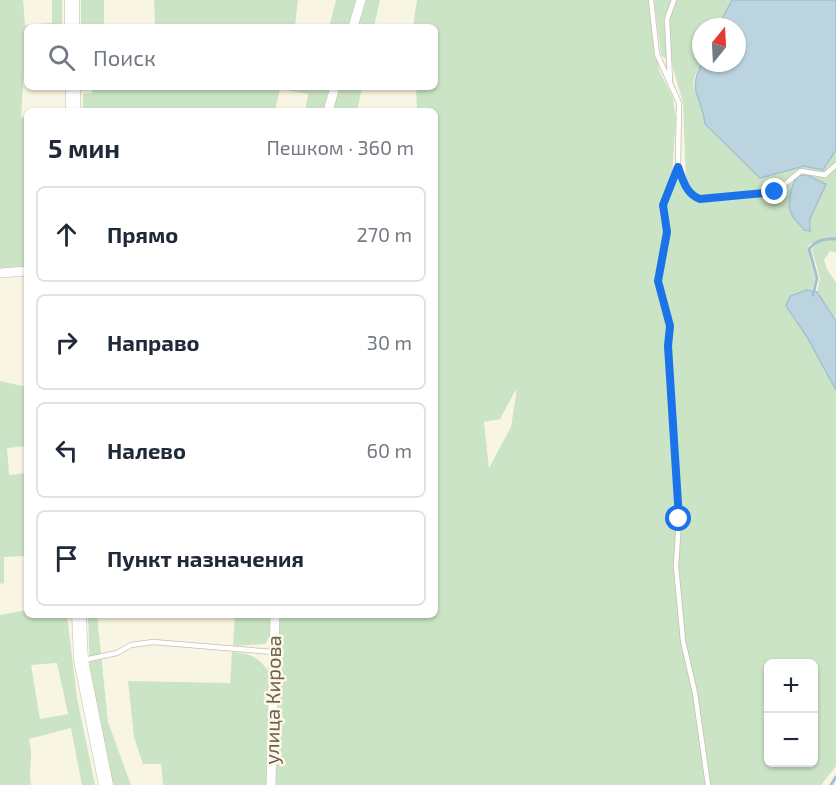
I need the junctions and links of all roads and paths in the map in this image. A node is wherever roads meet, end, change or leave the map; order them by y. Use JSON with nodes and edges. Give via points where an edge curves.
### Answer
{"nodes":[{"id":1,"x":72,"y":0,"type":"edge"},
{"id":2,"x":361,"y":0,"type":"edge"},
{"id":3,"x":651,"y":0,"type":"edge"},
{"id":4,"x":674,"y":0,"type":"edge"},
{"id":5,"x":72,"y":24,"type":"edge"},
{"id":6,"x":354,"y":24,"type":"edge"},
{"id":7,"x":670,"y":86,"type":"junction"},
{"id":8,"x":73,"y":90,"type":"edge"},
{"id":9,"x":334,"y":90,"type":"edge"},
{"id":10,"x":73,"y":108,"type":"edge"},
{"id":11,"x":329,"y":108,"type":"edge"},
{"id":12,"x":836,"y":165,"type":"edge"},
{"id":13,"x":678,"y":167,"type":"junction"},
{"id":14,"x":24,"y":271,"type":"edge"},
{"id":15,"x":0,"y":273,"type":"edge"},
{"id":16,"x":79,"y":618,"type":"edge"},
{"id":17,"x":275,"y":618,"type":"edge"},
{"id":18,"x":274,"y":652,"type":"junction"},
{"id":19,"x":81,"y":660,"type":"junction"},
{"id":20,"x":106,"y":785,"type":"edge"},
{"id":21,"x":271,"y":785,"type":"edge"},
{"id":22,"x":708,"y":785,"type":"edge"}],
"edges":[{"from":1,"to":5,"type":"main road"},
{"from":2,"to":6,"type":"street"},
{"from":3,"to":7,"type":"lane","via":[[657,54]]},
{"from":4,"to":7,"type":"lane","via":[[667,19]]},
{"from":7,"to":13,"type":"lane","via":[[679,103]]},
{"from":8,"to":10,"type":"main road"},
{"from":9,"to":11,"type":"street"},
{"from":12,"to":13,"type":"lane","via":[[825,175],[801,171],[775,192],[700,199],[685,185]]},
{"from":13,"to":22,"type":"lane","via":[[663,205],[667,232],[658,281],[670,326],[679,519],[676,566],[683,641]]},
{"from":14,"to":15,"type":"street"},
{"from":16,"to":19,"type":"main road"},
{"from":17,"to":18,"type":"street","name":"улица Кирова"},
{"from":18,"to":19,"type":"lane","via":[[153,642]]},
{"from":18,"to":21,"type":"street","name":"улица Кирова"},
{"from":19,"to":20,"type":"main road"}]}
